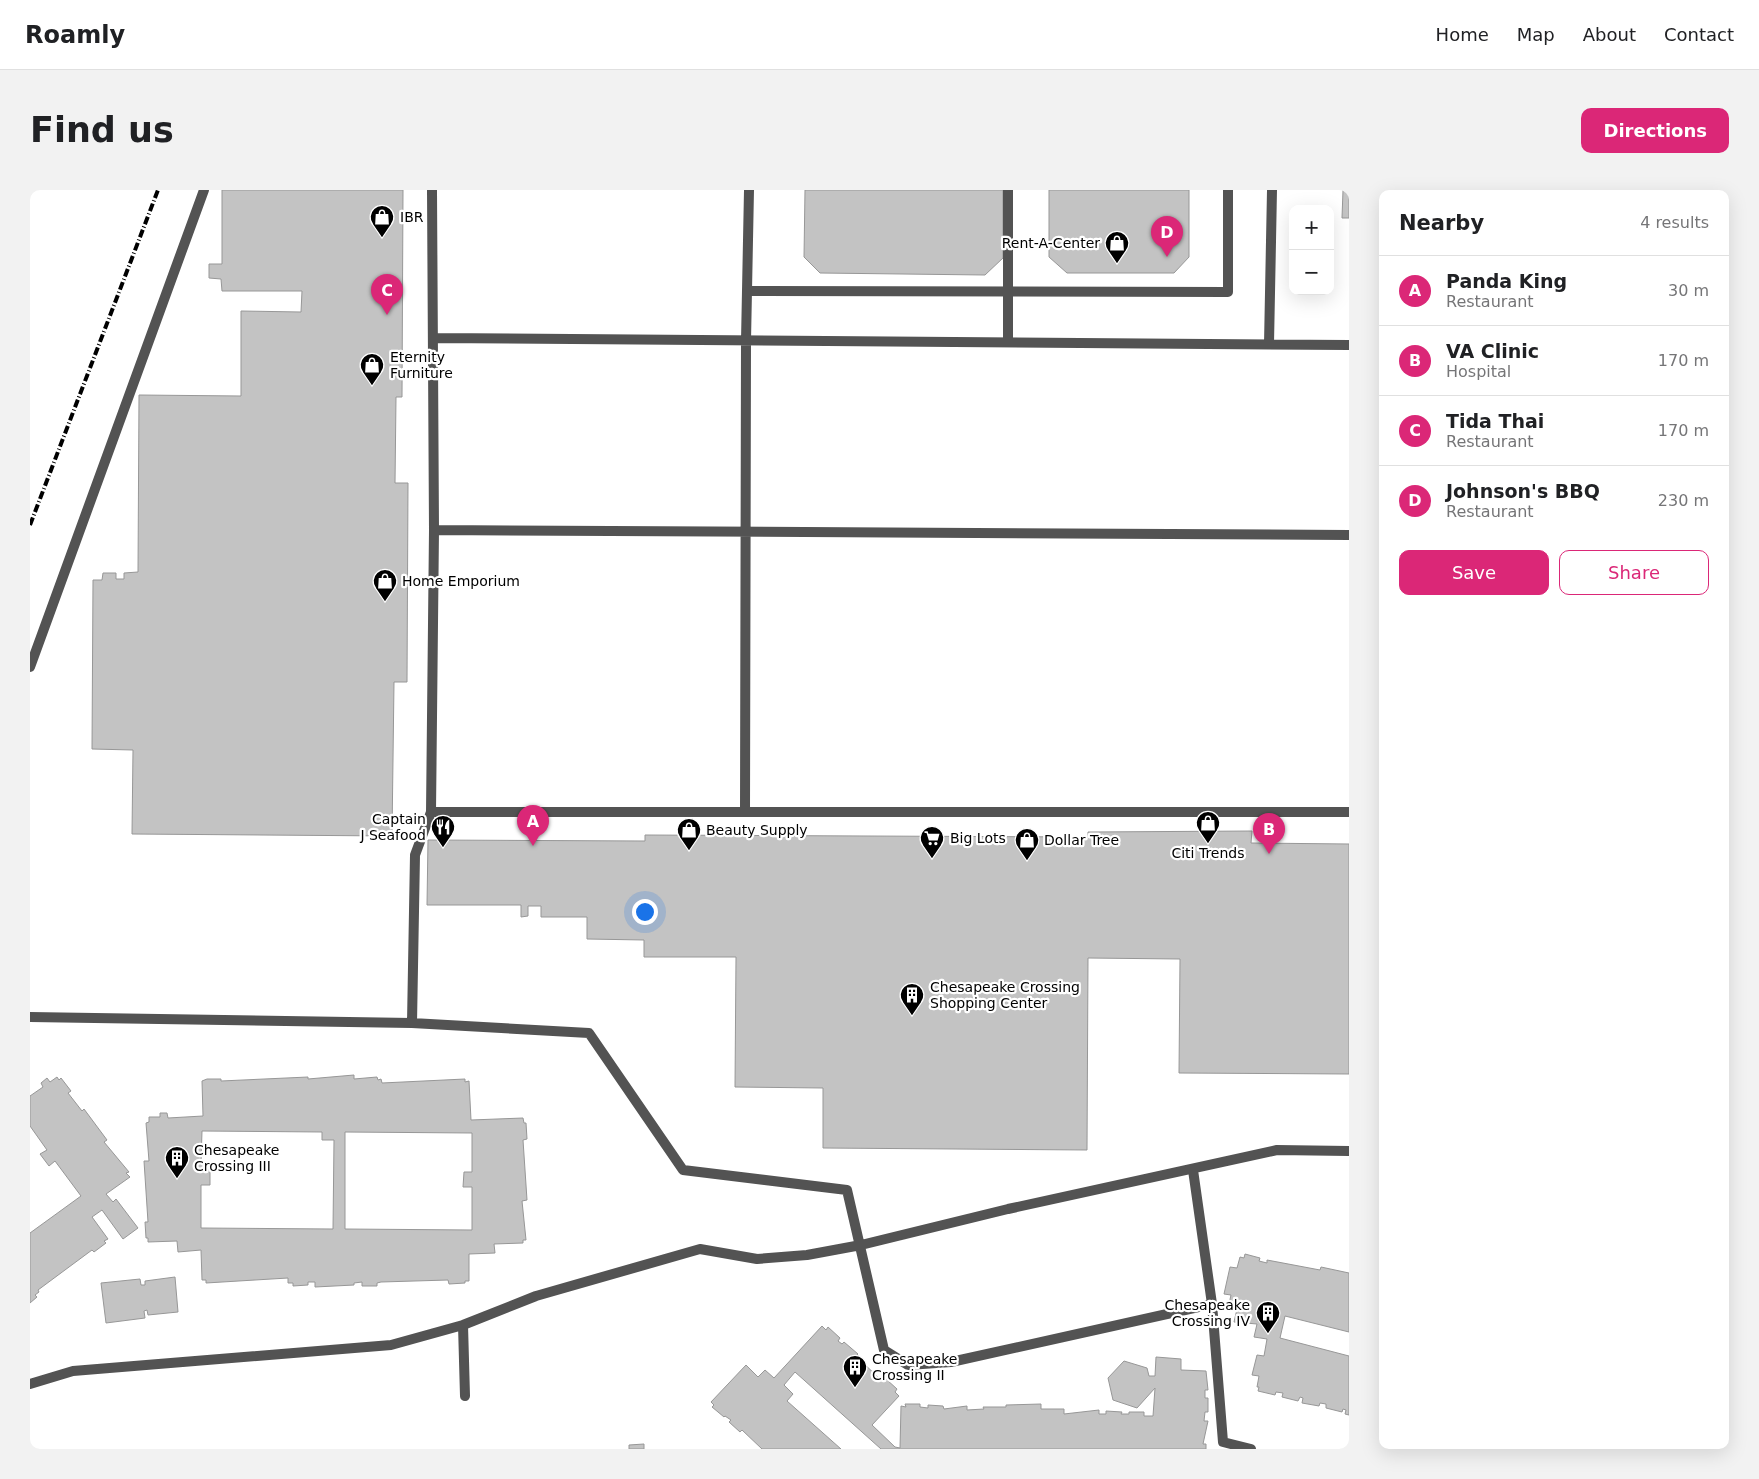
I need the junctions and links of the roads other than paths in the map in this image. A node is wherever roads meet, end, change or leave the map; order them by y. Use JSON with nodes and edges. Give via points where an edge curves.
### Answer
{"nodes":[{"id":1,"x":204,"y":190,"type":"edge"},
{"id":2,"x":432,"y":190,"type":"edge"},
{"id":3,"x":749,"y":190,"type":"edge"},
{"id":4,"x":1008,"y":190,"type":"edge"},
{"id":5,"x":1228,"y":190,"type":"edge"},
{"id":6,"x":1272,"y":190,"type":"edge"},
{"id":7,"x":747,"y":291,"type":"junction"},
{"id":8,"x":1008,"y":293,"type":"junction"},
{"id":9,"x":433,"y":338,"type":"junction"},
{"id":10,"x":746,"y":340,"type":"junction"},
{"id":11,"x":1008,"y":342,"type":"junction"},
{"id":12,"x":1269,"y":344,"type":"junction"},
{"id":13,"x":1349,"y":344,"type":"edge"},
{"id":14,"x":434,"y":530,"type":"junction"},
{"id":15,"x":745,"y":531,"type":"junction"},
{"id":16,"x":1349,"y":534,"type":"edge"},
{"id":17,"x":30,"y":667,"type":"edge"},
{"id":18,"x":431,"y":812,"type":"junction"},
{"id":19,"x":745,"y":812,"type":"junction"},
{"id":20,"x":1349,"y":812,"type":"edge"},
{"id":21,"x":30,"y":1017,"type":"edge"},
{"id":22,"x":412,"y":1023,"type":"junction"},
{"id":23,"x":1349,"y":1151,"type":"edge"},
{"id":24,"x":1192,"y":1170,"type":"junction"},
{"id":25,"x":861,"y":1245,"type":"junction"},
{"id":26,"x":1212,"y":1304,"type":"junction"},
{"id":27,"x":463,"y":1324,"type":"junction"},
{"id":28,"x":30,"y":1384,"type":"edge"},
{"id":29,"x":465,"y":1396,"type":"dead end"},
{"id":30,"x":1252,"y":1449,"type":"edge"}],
"edges":[{"from":1,"to":17,"type":"lane"},
{"from":2,"to":9,"type":"lane"},
{"from":3,"to":7,"type":"lane"},
{"from":4,"to":8,"type":"lane"},
{"from":5,"to":8,"type":"lane","via":[[1228,292]]},
{"from":6,"to":12,"type":"lane"},
{"from":7,"to":8,"type":"lane"},
{"from":7,"to":10,"type":"lane"},
{"from":8,"to":11,"type":"lane"},
{"from":9,"to":10,"type":"lane"},
{"from":9,"to":14,"type":"lane"},
{"from":10,"to":11,"type":"lane"},
{"from":10,"to":15,"type":"lane"},
{"from":11,"to":12,"type":"lane"},
{"from":12,"to":13,"type":"lane"},
{"from":14,"to":15,"type":"lane"},
{"from":14,"to":18,"type":"lane"},
{"from":15,"to":16,"type":"lane"},
{"from":15,"to":19,"type":"lane"},
{"from":18,"to":19,"type":"lane"},
{"from":18,"to":22,"type":"lane","via":[[415,855]]},
{"from":19,"to":20,"type":"lane"},
{"from":21,"to":22,"type":"lane"},
{"from":22,"to":25,"type":"lane","via":[[589,1033],[683,1170],[847,1190]]},
{"from":23,"to":24,"type":"lane","via":[[1277,1150]]},
{"from":24,"to":25,"type":"lane","via":[[1008,1209]]},
{"from":24,"to":26,"type":"lane"},
{"from":25,"to":26,"type":"lane","via":[[884,1350],[908,1365],[951,1362]]},
{"from":25,"to":27,"type":"lane","via":[[757,1260],[700,1250],[536,1296]]},
{"from":26,"to":30,"type":"lane","via":[[1223,1442]]},
{"from":27,"to":28,"type":"lane","via":[[391,1345],[73,1371]]},
{"from":27,"to":29,"type":"lane"}]}
